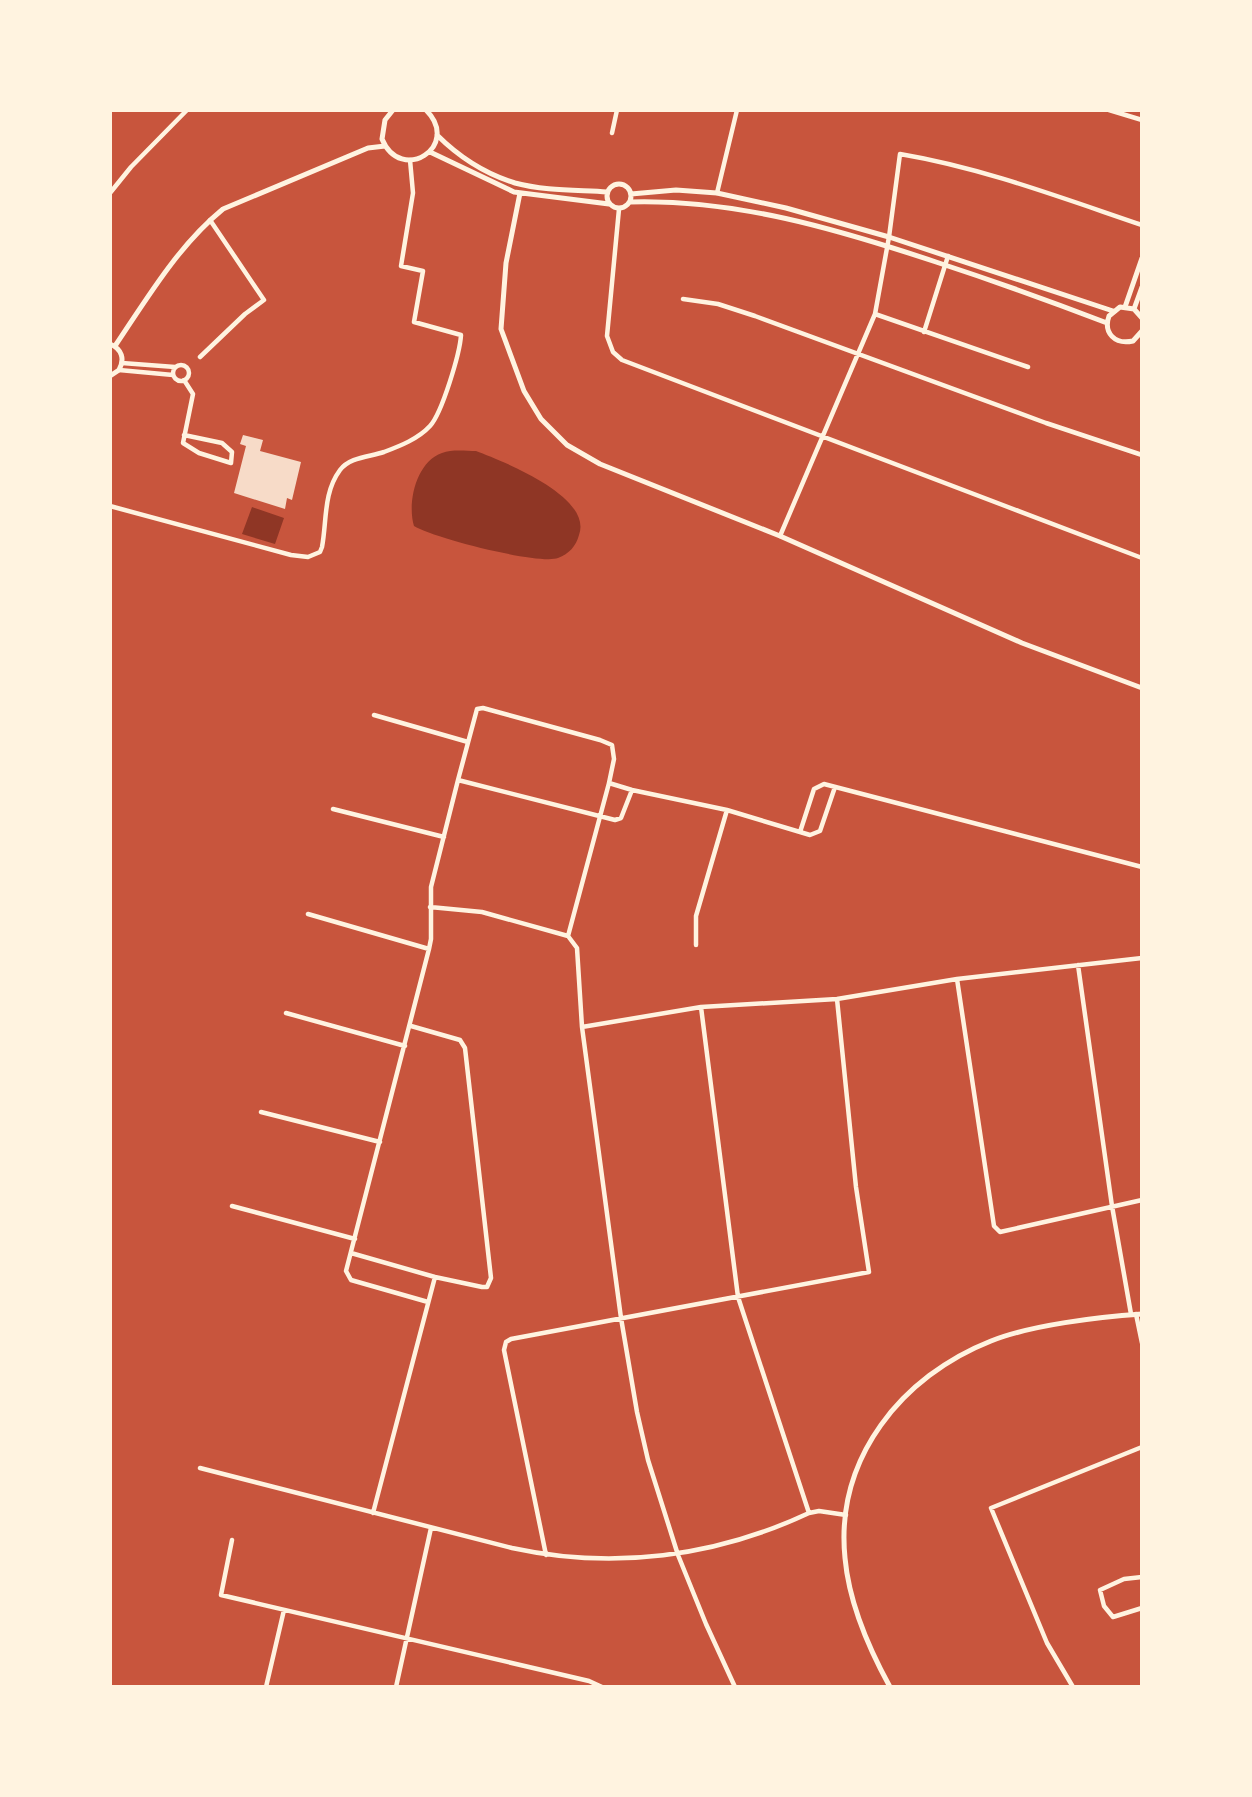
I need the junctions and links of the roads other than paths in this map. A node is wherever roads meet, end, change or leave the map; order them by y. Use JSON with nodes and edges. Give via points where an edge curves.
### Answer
{"nodes":[{"id":1,"x":187,"y":110,"type":"edge"},
{"id":2,"x":393,"y":110,"type":"edge"},
{"id":3,"x":426,"y":110,"type":"edge"},
{"id":4,"x":617,"y":110,"type":"edge"},
{"id":5,"x":737,"y":110,"type":"edge"},
{"id":6,"x":1109,"y":110,"type":"edge"},
{"id":7,"x":1142,"y":120,"type":"edge"},
{"id":8,"x":612,"y":133,"type":"dead end"},
{"id":9,"x":382,"y":135,"type":"junction"},
{"id":10,"x":437,"y":135,"type":"junction"},
{"id":11,"x":385,"y":146,"type":"junction"},
{"id":12,"x":368,"y":148,"type":"junction"},
{"id":13,"x":430,"y":152,"type":"junction"},
{"id":14,"x":410,"y":160,"type":"junction"},
{"id":15,"x":607,"y":192,"type":"junction"},
{"id":16,"x":717,"y":192,"type":"junction"},
{"id":17,"x":110,"y":193,"type":"edge"},
{"id":18,"x":520,"y":194,"type":"junction"},
{"id":19,"x":631,"y":194,"type":"junction"},
{"id":20,"x":630,"y":202,"type":"junction"},
{"id":21,"x":609,"y":204,"type":"junction"},
{"id":22,"x":619,"y":209,"type":"junction"},
{"id":23,"x":210,"y":220,"type":"junction"},
{"id":24,"x":1142,"y":225,"type":"edge"},
{"id":25,"x":889,"y":237,"type":"junction"},
{"id":26,"x":887,"y":246,"type":"junction"},
{"id":27,"x":948,"y":256,"type":"junction"},
{"id":28,"x":1142,"y":258,"type":"edge"},
{"id":29,"x":946,"y":265,"type":"junction"},
{"id":30,"x":1142,"y":287,"type":"edge"},
{"id":31,"x":683,"y":299,"type":"dead end"},
{"id":32,"x":1125,"y":307,"type":"junction"},
{"id":33,"x":1134,"y":309,"type":"junction"},
{"id":34,"x":1113,"y":312,"type":"junction"},
{"id":35,"x":875,"y":314,"type":"junction"},
{"id":36,"x":1142,"y":318,"type":"edge"},
{"id":37,"x":1107,"y":323,"type":"junction"},
{"id":38,"x":1142,"y":331,"type":"edge"},
{"id":39,"x":924,"y":332,"type":"junction"},
{"id":40,"x":113,"y":345,"type":"edge"},
{"id":41,"x":859,"y":353,"type":"junction"},
{"id":42,"x":201,"y":357,"type":"dead end"},
{"id":43,"x":122,"y":363,"type":"junction"},
{"id":44,"x":176,"y":367,"type":"junction"},
{"id":45,"x":1028,"y":367,"type":"dead end"},
{"id":46,"x":119,"y":370,"type":"junction"},
{"id":47,"x":173,"y":374,"type":"junction"},
{"id":48,"x":110,"y":376,"type":"edge"},
{"id":49,"x":184,"y":380,"type":"junction"},
{"id":50,"x":184,"y":435,"type":"junction"},
{"id":51,"x":823,"y":436,"type":"junction"},
{"id":52,"x":1142,"y":455,"type":"edge"},
{"id":53,"x":110,"y":506,"type":"edge"},
{"id":54,"x":780,"y":536,"type":"junction"},
{"id":55,"x":1142,"y":558,"type":"edge"},
{"id":56,"x":1142,"y":688,"type":"edge"},
{"id":57,"x":374,"y":715,"type":"dead end"},
{"id":58,"x":468,"y":742,"type":"junction"},
{"id":59,"x":458,"y":780,"type":"junction"},
{"id":60,"x":609,"y":783,"type":"junction"},
{"id":61,"x":835,"y":787,"type":"junction"},
{"id":62,"x":632,"y":790,"type":"junction"},
{"id":63,"x":333,"y":809,"type":"dead end"},
{"id":64,"x":727,"y":810,"type":"junction"},
{"id":65,"x":600,"y":816,"type":"junction"},
{"id":66,"x":800,"y":832,"type":"junction"},
{"id":67,"x":444,"y":837,"type":"junction"},
{"id":68,"x":1142,"y":867,"type":"edge"},
{"id":69,"x":430,"y":907,"type":"junction"},
{"id":70,"x":308,"y":914,"type":"dead end"},
{"id":71,"x":568,"y":936,"type":"junction"},
{"id":72,"x":696,"y":945,"type":"dead end"},
{"id":73,"x":429,"y":949,"type":"junction"},
{"id":74,"x":1142,"y":958,"type":"edge"},
{"id":75,"x":1077,"y":965,"type":"junction"},
{"id":76,"x":957,"y":979,"type":"junction"},
{"id":77,"x":837,"y":999,"type":"junction"},
{"id":78,"x":701,"y":1007,"type":"junction"},
{"id":79,"x":286,"y":1013,"type":"dead end"},
{"id":80,"x":411,"y":1026,"type":"junction"},
{"id":81,"x":582,"y":1027,"type":"junction"},
{"id":82,"x":404,"y":1046,"type":"junction"},
{"id":83,"x":261,"y":1112,"type":"dead end"},
{"id":84,"x":380,"y":1142,"type":"junction"},
{"id":85,"x":1142,"y":1200,"type":"edge"},
{"id":86,"x":232,"y":1206,"type":"dead end"},
{"id":87,"x":1112,"y":1206,"type":"junction"},
{"id":88,"x":355,"y":1239,"type":"junction"},
{"id":89,"x":351,"y":1253,"type":"junction"},
{"id":90,"x":435,"y":1277,"type":"junction"},
{"id":91,"x":738,"y":1297,"type":"junction"},
{"id":92,"x":428,"y":1302,"type":"junction"},
{"id":93,"x":1136,"y":1314,"type":"edge"},
{"id":94,"x":621,"y":1318,"type":"junction"},
{"id":95,"x":1142,"y":1343,"type":"edge"},
{"id":96,"x":1142,"y":1447,"type":"edge"},
{"id":97,"x":200,"y":1468,"type":"dead end"},
{"id":98,"x":373,"y":1513,"type":"junction"},
{"id":99,"x":809,"y":1513,"type":"junction"},
{"id":100,"x":846,"y":1514,"type":"junction"},
{"id":101,"x":431,"y":1528,"type":"junction"},
{"id":102,"x":232,"y":1540,"type":"dead end"},
{"id":103,"x":546,"y":1555,"type":"junction"},
{"id":104,"x":678,"y":1555,"type":"junction"},
{"id":105,"x":1142,"y":1577,"type":"edge"},
{"id":106,"x":1142,"y":1608,"type":"edge"},
{"id":107,"x":284,"y":1610,"type":"junction"},
{"id":108,"x":406,"y":1638,"type":"junction"},
{"id":109,"x":266,"y":1687,"type":"edge"},
{"id":110,"x":396,"y":1687,"type":"edge"},
{"id":111,"x":602,"y":1687,"type":"edge"},
{"id":112,"x":735,"y":1687,"type":"edge"},
{"id":113,"x":890,"y":1687,"type":"edge"},
{"id":114,"x":1073,"y":1687,"type":"edge"}],
"edges":[{"from":1,"to":17,"type":"street"},
{"from":2,"to":9,"type":"street","via":[[384,120]]},
{"from":3,"to":10,"type":"street","via":[[436,123]]},
{"from":4,"to":8,"type":"street"},
{"from":5,"to":16,"type":"street"},
{"from":6,"to":7,"type":"street"},
{"from":9,"to":11,"type":"street"},
{"from":9,"to":12,"type":"street"},
{"from":10,"to":13,"type":"street"},
{"from":10,"to":15,"type":"street","via":[[456,154],[516,183]]},
{"from":11,"to":12,"type":"street"},
{"from":11,"to":14,"type":"street"},
{"from":12,"to":23,"type":"street","via":[[223,209]]},
{"from":13,"to":14,"type":"street"},
{"from":13,"to":18,"type":"street"},
{"from":14,"to":53,"type":"street","via":[[413,193],[401,266],[423,271],[414,322],[460,335],[457,358],[431,425],[401,445],[352,460],[338,472],[327,499],[320,552],[308,557]]},
{"from":15,"to":19,"type":"street","via":[[620,184]]},
{"from":15,"to":21,"type":"street"},
{"from":16,"to":19,"type":"street"},
{"from":16,"to":25,"type":"street"},
{"from":18,"to":21,"type":"street"},
{"from":18,"to":54,"type":"street","via":[[506,263],[501,329],[524,391],[541,419],[567,444],[600,464]]},
{"from":19,"to":20,"type":"street"},
{"from":20,"to":22,"type":"street"},
{"from":20,"to":26,"type":"street","via":[[718,205],[780,216]]},
{"from":21,"to":22,"type":"street"},
{"from":22,"to":51,"type":"street","via":[[607,336],[613,352]]},
{"from":23,"to":40,"type":"street","via":[[171,262]]},
{"from":23,"to":42,"type":"street","via":[[264,300]]},
{"from":24,"to":25,"type":"street","via":[[1025,185],[900,154]]},
{"from":25,"to":26,"type":"street"},
{"from":25,"to":27,"type":"street"},
{"from":26,"to":29,"type":"street"},
{"from":26,"to":35,"type":"street"},
{"from":27,"to":29,"type":"street"},
{"from":27,"to":34,"type":"street"},
{"from":28,"to":32,"type":"street"},
{"from":29,"to":37,"type":"street"},
{"from":29,"to":39,"type":"street"},
{"from":30,"to":33,"type":"street"},
{"from":31,"to":41,"type":"street","via":[[718,304]]},
{"from":32,"to":33,"type":"street"},
{"from":32,"to":34,"type":"street"},
{"from":33,"to":36,"type":"street"},
{"from":34,"to":37,"type":"street"},
{"from":35,"to":39,"type":"street"},
{"from":35,"to":41,"type":"street"},
{"from":37,"to":38,"type":"street","via":[[1112,337],[1122,343],[1133,341]]},
{"from":39,"to":45,"type":"street"},
{"from":40,"to":43,"type":"street"},
{"from":41,"to":51,"type":"street"},
{"from":41,"to":52,"type":"street"},
{"from":43,"to":44,"type":"street"},
{"from":43,"to":46,"type":"street"},
{"from":44,"to":47,"type":"street"},
{"from":44,"to":49,"type":"street","via":[[187,367],[189,374]]},
{"from":46,"to":47,"type":"street"},
{"from":46,"to":48,"type":"street"},
{"from":47,"to":49,"type":"street"},
{"from":49,"to":50,"type":"street","via":[[193,394]]},
{"from":50,"to":50,"type":"street","via":[[183,443],[199,453],[231,463],[232,452],[222,443]]},
{"from":51,"to":54,"type":"street"},
{"from":51,"to":55,"type":"street"},
{"from":54,"to":56,"type":"street","via":[[1022,643]]},
{"from":57,"to":58,"type":"street"},
{"from":58,"to":59,"type":"street"},
{"from":58,"to":60,"type":"street","via":[[477,709],[483,708],[612,745]]},
{"from":59,"to":65,"type":"street"},
{"from":59,"to":67,"type":"street"},
{"from":60,"to":62,"type":"street"},
{"from":60,"to":65,"type":"street"},
{"from":61,"to":66,"type":"street","via":[[820,831]]},
{"from":61,"to":66,"type":"street","via":[[824,784],[814,789]]},
{"from":61,"to":68,"type":"street"},
{"from":62,"to":64,"type":"street"},
{"from":62,"to":65,"type":"street","via":[[621,818]]},
{"from":63,"to":67,"type":"street"},
{"from":64,"to":66,"type":"street"},
{"from":64,"to":72,"type":"street","via":[[696,916]]},
{"from":65,"to":71,"type":"street"},
{"from":67,"to":69,"type":"street","via":[[430,887]]},
{"from":69,"to":71,"type":"street","via":[[482,912]]},
{"from":69,"to":73,"type":"street"},
{"from":70,"to":73,"type":"street"},
{"from":71,"to":81,"type":"street","via":[[577,948]]},
{"from":73,"to":80,"type":"street"},
{"from":74,"to":75,"type":"street"},
{"from":75,"to":76,"type":"street"},
{"from":75,"to":87,"type":"street"},
{"from":76,"to":77,"type":"street"},
{"from":76,"to":87,"type":"street","via":[[994,1226],[1000,1232]]},
{"from":77,"to":78,"type":"street"},
{"from":77,"to":91,"type":"street","via":[[869,1272]]},
{"from":78,"to":81,"type":"street"},
{"from":78,"to":91,"type":"street"},
{"from":79,"to":82,"type":"street"},
{"from":80,"to":82,"type":"street"},
{"from":80,"to":90,"type":"street","via":[[460,1040],[465,1048],[492,1274],[489,1285],[482,1287]]},
{"from":81,"to":94,"type":"street"},
{"from":82,"to":84,"type":"street"},
{"from":83,"to":84,"type":"street"},
{"from":84,"to":88,"type":"street"},
{"from":85,"to":87,"type":"street"},
{"from":86,"to":88,"type":"street"},
{"from":87,"to":93,"type":"street"},
{"from":88,"to":89,"type":"street"},
{"from":89,"to":90,"type":"street"},
{"from":89,"to":92,"type":"street","via":[[346,1271],[351,1280]]},
{"from":90,"to":92,"type":"street"},
{"from":91,"to":94,"type":"street"},
{"from":91,"to":99,"type":"street"},
{"from":92,"to":98,"type":"street"},
{"from":93,"to":95,"type":"street"},
{"from":93,"to":100,"type":"street","via":[[1014,1333],[944,1365],[899,1401],[881,1423],[859,1465]]},
{"from":94,"to":103,"type":"street","via":[[506,1342]]},
{"from":94,"to":104,"type":"street","via":[[642,1436]]},
{"from":96,"to":114,"type":"street","via":[[991,1508],[1047,1643]]},
{"from":97,"to":98,"type":"street"},
{"from":98,"to":101,"type":"street"},
{"from":99,"to":100,"type":"street"},
{"from":99,"to":104,"type":"street","via":[[755,1534]]},
{"from":100,"to":113,"type":"street","via":[[845,1555],[854,1603]]},
{"from":101,"to":103,"type":"street"},
{"from":101,"to":108,"type":"street"},
{"from":102,"to":107,"type":"street","via":[[221,1595]]},
{"from":103,"to":104,"type":"street","via":[[614,1560]]},
{"from":104,"to":112,"type":"street"},
{"from":105,"to":106,"type":"street","via":[[1100,1590],[1113,1617]]},
{"from":107,"to":108,"type":"street"},
{"from":107,"to":109,"type":"street"},
{"from":108,"to":110,"type":"street"},
{"from":108,"to":111,"type":"street"}]}
